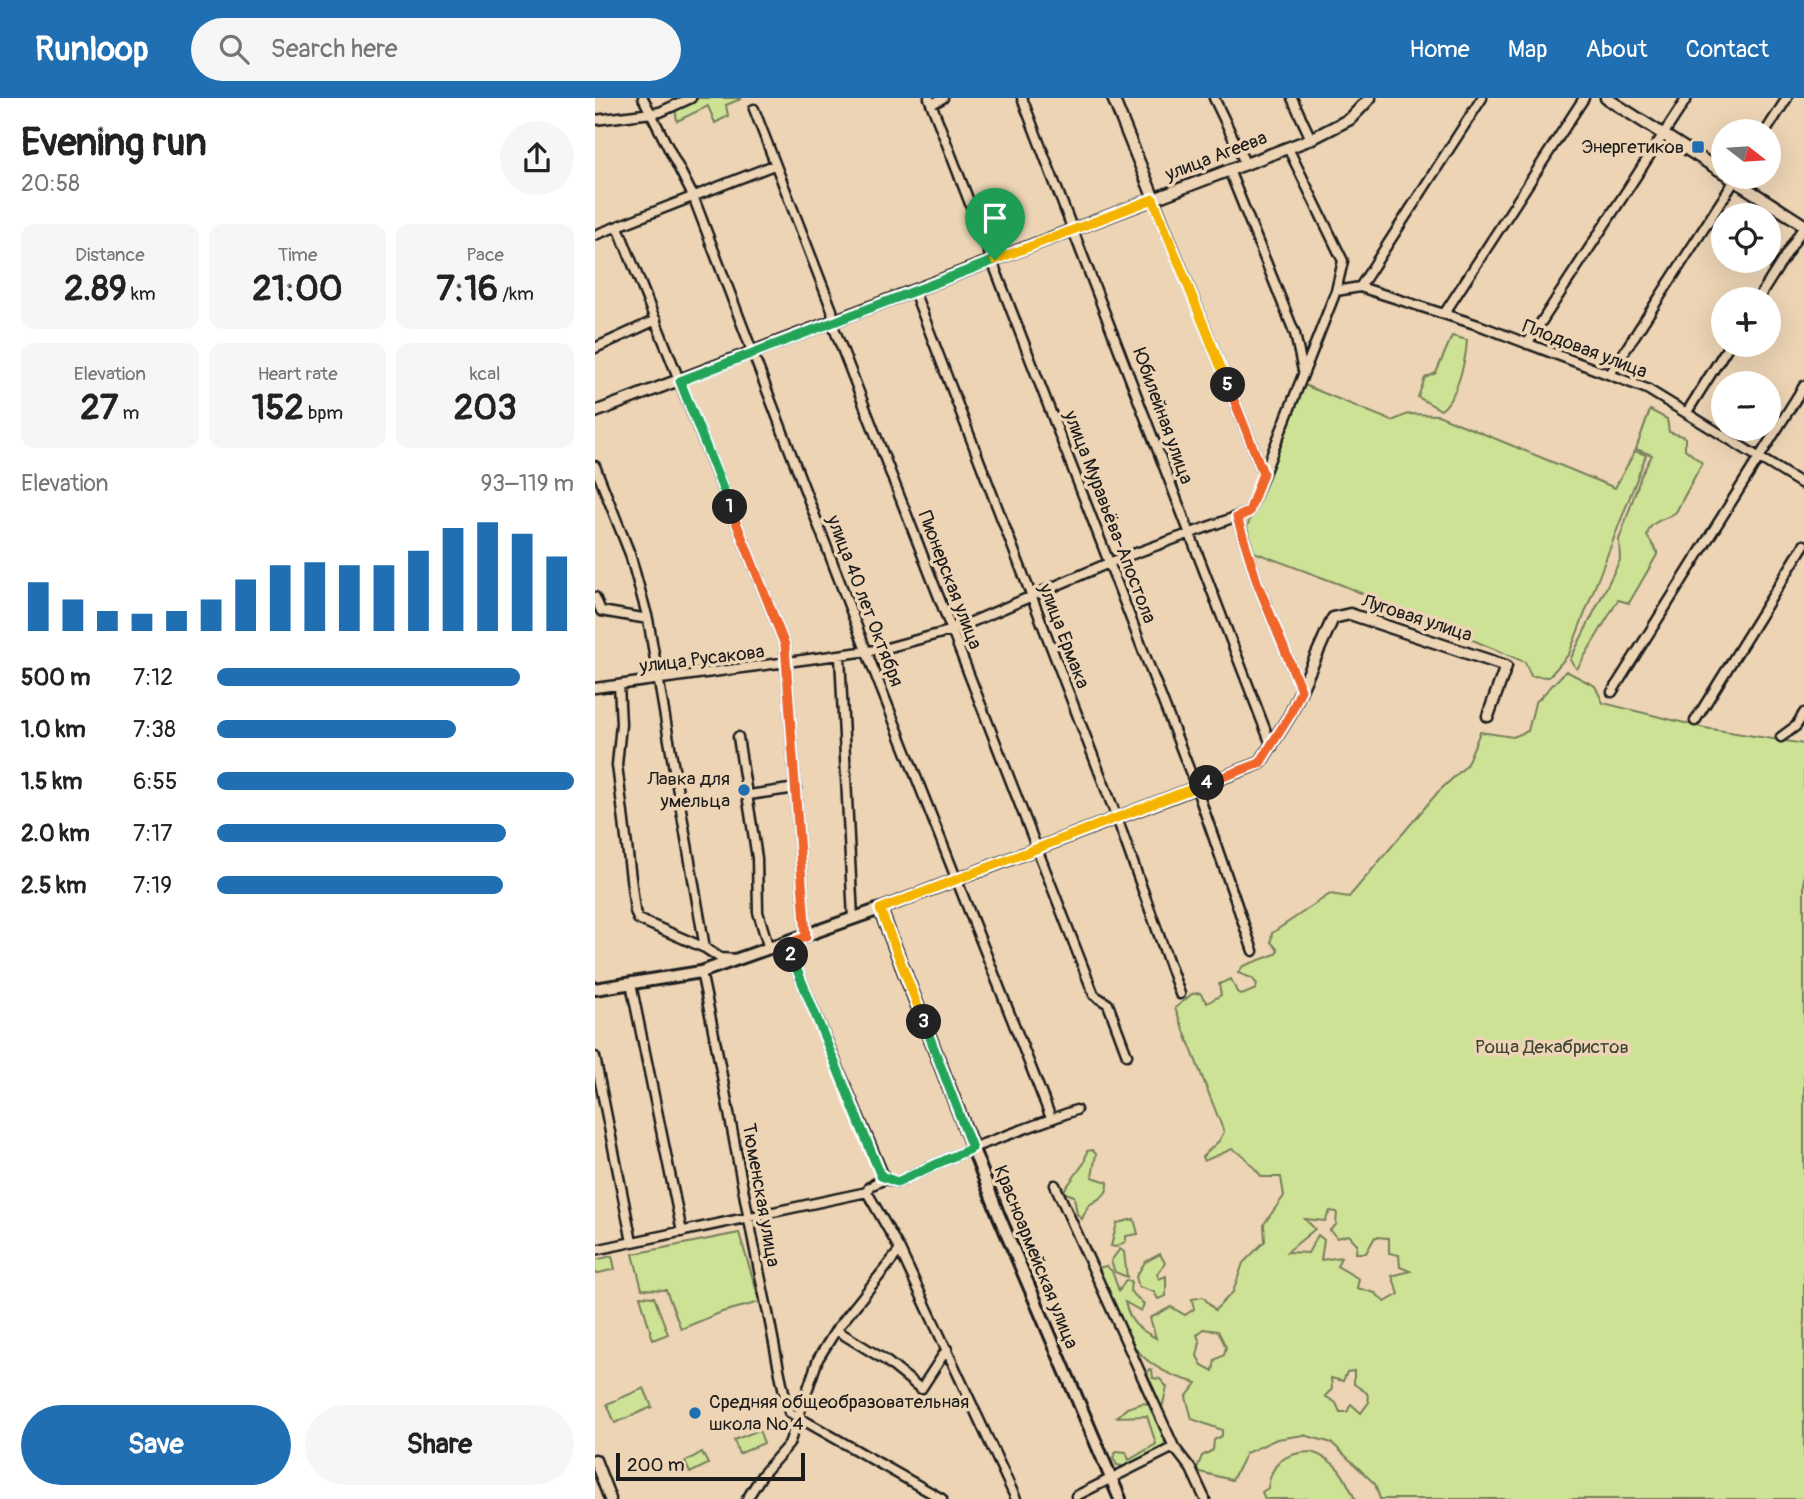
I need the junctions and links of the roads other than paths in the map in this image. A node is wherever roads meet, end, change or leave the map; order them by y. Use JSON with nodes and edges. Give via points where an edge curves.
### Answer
{"nodes":[{"id":1,"x":643,"y":98,"type":"edge"},
{"id":2,"x":691,"y":98,"type":"edge"},
{"id":3,"x":943,"y":98,"type":"edge"},
{"id":4,"x":1023,"y":98,"type":"edge"},
{"id":5,"x":1113,"y":98,"type":"edge"},
{"id":6,"x":1215,"y":98,"type":"edge"},
{"id":7,"x":1292,"y":98,"type":"edge"},
{"id":8,"x":1482,"y":98,"type":"edge"},
{"id":9,"x":1584,"y":98,"type":"edge"},
{"id":10,"x":1606,"y":98,"type":"edge"},
{"id":11,"x":1687,"y":98,"type":"edge"},
{"id":12,"x":1787,"y":98,"type":"edge"},
{"id":13,"x":931,"y":101,"type":"edge"},
{"id":14,"x":1365,"y":101,"type":"edge"},
{"id":15,"x":754,"y":109,"type":"dead end"},
{"id":16,"x":649,"y":113,"type":"junction"},
{"id":17,"x":1774,"y":119,"type":"edge"},
{"id":18,"x":595,"y":120,"type":"edge"},
{"id":19,"x":1663,"y":135,"type":"junction"},
{"id":20,"x":1311,"y":139,"type":"junction"},
{"id":21,"x":1287,"y":148,"type":"junction"},
{"id":22,"x":1246,"y":164,"type":"junction"},
{"id":23,"x":774,"y":165,"type":"junction"},
{"id":24,"x":1711,"y":165,"type":"edge"},
{"id":25,"x":1229,"y":170,"type":"junction"},
{"id":26,"x":1727,"y":189,"type":"edge"},
{"id":27,"x":1750,"y":189,"type":"edge"},
{"id":28,"x":693,"y":196,"type":"junction"},
{"id":29,"x":1153,"y":199,"type":"junction"},
{"id":30,"x":1804,"y":225,"type":"edge"},
{"id":31,"x":618,"y":227,"type":"junction"},
{"id":32,"x":1075,"y":230,"type":"junction"},
{"id":33,"x":595,"y":235,"type":"edge"},
{"id":34,"x":995,"y":260,"type":"junction"},
{"id":35,"x":1360,"y":287,"type":"junction"},
{"id":36,"x":1765,"y":287,"type":"edge"},
{"id":37,"x":914,"y":291,"type":"junction"},
{"id":38,"x":1336,"y":291,"type":"junction"},
{"id":39,"x":1444,"y":314,"type":"junction"},
{"id":40,"x":656,"y":320,"type":"junction"},
{"id":41,"x":835,"y":320,"type":"junction"},
{"id":42,"x":1527,"y":344,"type":"junction"},
{"id":43,"x":595,"y":348,"type":"edge"},
{"id":44,"x":754,"y":352,"type":"junction"},
{"id":45,"x":1721,"y":357,"type":"edge"},
{"id":46,"x":1303,"y":373,"type":"junction"},
{"id":47,"x":1610,"y":374,"type":"junction"},
{"id":48,"x":680,"y":381,"type":"junction"},
{"id":49,"x":1804,"y":386,"type":"edge"},
{"id":50,"x":1687,"y":411,"type":"junction"},
{"id":51,"x":595,"y":412,"type":"edge"},
{"id":52,"x":1759,"y":456,"type":"junction"},
{"id":53,"x":595,"y":466,"type":"edge"},
{"id":54,"x":1263,"y":473,"type":"junction"},
{"id":55,"x":1804,"y":485,"type":"edge"},
{"id":56,"x":1237,"y":517,"type":"junction"},
{"id":57,"x":1189,"y":533,"type":"junction"},
{"id":58,"x":1804,"y":545,"type":"edge"},
{"id":59,"x":1111,"y":562,"type":"junction"},
{"id":60,"x":1032,"y":596,"type":"junction"},
{"id":61,"x":595,"y":597,"type":"edge"},
{"id":62,"x":648,"y":619,"type":"junction"},
{"id":63,"x":953,"y":630,"type":"junction"},
{"id":64,"x":867,"y":653,"type":"junction"},
{"id":65,"x":839,"y":656,"type":"junction"},
{"id":66,"x":787,"y":664,"type":"junction"},
{"id":67,"x":659,"y":680,"type":"junction"},
{"id":68,"x":619,"y":685,"type":"junction"},
{"id":69,"x":595,"y":688,"type":"edge"},
{"id":70,"x":1301,"y":690,"type":"junction"},
{"id":71,"x":1612,"y":692,"type":"dead end"},
{"id":72,"x":1804,"y":713,"type":"edge"},
{"id":73,"x":1488,"y":716,"type":"dead end"},
{"id":74,"x":1695,"y":721,"type":"dead end"},
{"id":75,"x":738,"y":737,"type":"dead end"},
{"id":76,"x":1781,"y":737,"type":"dead end"},
{"id":77,"x":1272,"y":747,"type":"junction"},
{"id":78,"x":1196,"y":787,"type":"junction"},
{"id":79,"x":796,"y":788,"type":"junction"},
{"id":80,"x":749,"y":795,"type":"junction"},
{"id":81,"x":1117,"y":818,"type":"junction"},
{"id":82,"x":1038,"y":850,"type":"junction"},
{"id":83,"x":956,"y":879,"type":"junction"},
{"id":84,"x":880,"y":909,"type":"junction"},
{"id":85,"x":853,"y":919,"type":"junction"},
{"id":86,"x":806,"y":937,"type":"junction"},
{"id":87,"x":786,"y":944,"type":"junction"},
{"id":88,"x":705,"y":948,"type":"junction"},
{"id":89,"x":769,"y":949,"type":"junction"},
{"id":90,"x":1253,"y":951,"type":"dead end"},
{"id":91,"x":740,"y":960,"type":"junction"},
{"id":92,"x":701,"y":972,"type":"junction"},
{"id":93,"x":631,"y":984,"type":"junction"},
{"id":94,"x":595,"y":989,"type":"edge"},
{"id":95,"x":1180,"y":994,"type":"dead end"},
{"id":96,"x":1127,"y":1055,"type":"dead end"},
{"id":97,"x":595,"y":1057,"type":"edge"},
{"id":98,"x":1076,"y":1110,"type":"dead end"},
{"id":99,"x":1051,"y":1118,"type":"junction"},
{"id":100,"x":972,"y":1148,"type":"junction"},
{"id":101,"x":885,"y":1179,"type":"junction"},
{"id":102,"x":1055,"y":1185,"type":"dead end"},
{"id":103,"x":870,"y":1188,"type":"junction"},
{"id":104,"x":747,"y":1217,"type":"junction"},
{"id":105,"x":682,"y":1232,"type":"junction"},
{"id":106,"x":632,"y":1242,"type":"junction"},
{"id":107,"x":595,"y":1250,"type":"edge"},
{"id":108,"x":900,"y":1250,"type":"junction"},
{"id":109,"x":836,"y":1330,"type":"junction"},
{"id":110,"x":947,"y":1349,"type":"junction"},
{"id":111,"x":799,"y":1420,"type":"junction"},
{"id":112,"x":1174,"y":1447,"type":"junction"},
{"id":113,"x":595,"y":1460,"type":"edge"},
{"id":114,"x":1112,"y":1480,"type":"junction"},
{"id":115,"x":1076,"y":1496,"type":"dead end"},
{"id":116,"x":610,"y":1499,"type":"edge"},
{"id":117,"x":747,"y":1499,"type":"edge"},
{"id":118,"x":942,"y":1499,"type":"edge"},
{"id":119,"x":1016,"y":1499,"type":"edge"},
{"id":120,"x":1120,"y":1499,"type":"edge"},
{"id":121,"x":1205,"y":1499,"type":"edge"}],
"edges":[{"from":1,"to":16,"type":"street","name":"улица 40 лет Октября"},
{"from":2,"to":16,"type":"street"},
{"from":3,"to":13,"type":"street"},
{"from":4,"to":32,"type":"street","name":"Юбилейная улица"},
{"from":5,"to":29,"type":"street"},
{"from":6,"to":22,"type":"street"},
{"from":7,"to":20,"type":"street"},
{"from":8,"to":35,"type":"street"},
{"from":9,"to":39,"type":"street"},
{"from":10,"to":19,"type":"street"},
{"from":11,"to":19,"type":"street"},
{"from":12,"to":17,"type":"street"},
{"from":13,"to":34,"type":"street","name":"улица Муравьёва-Апостола"},
{"from":14,"to":20,"type":"street","name":"улица Агеева","via":[[1337,128]]},
{"from":15,"to":23,"type":"street","name":"Пионерская улица"},
{"from":16,"to":18,"type":"street"},
{"from":16,"to":28,"type":"street","name":"улица 40 лет Октября"},
{"from":19,"to":24,"type":"street"},
{"from":19,"to":42,"type":"street"},
{"from":20,"to":21,"type":"street","name":"улица Агеева"},
{"from":21,"to":22,"type":"street","name":"улица Агеева"},
{"from":21,"to":38,"type":"street","via":[[1343,261]]},
{"from":22,"to":25,"type":"street","name":"улица Агеева"},
{"from":23,"to":28,"type":"street"},
{"from":23,"to":41,"type":"street","name":"Пионерская улица"},
{"from":25,"to":29,"type":"street","name":"улица Агеева"},
{"from":25,"to":46,"type":"street","via":[[1295,334]]},
{"from":26,"to":47,"type":"street"},
{"from":27,"to":30,"type":"street"},
{"from":28,"to":31,"type":"street"},
{"from":28,"to":44,"type":"street","name":"улица 40 лет Октября"},
{"from":29,"to":32,"type":"street","name":"улица Агеева"},
{"from":29,"to":54,"type":"street"},
{"from":30,"to":36,"type":"street"},
{"from":31,"to":33,"type":"street"},
{"from":31,"to":40,"type":"street"},
{"from":32,"to":34,"type":"street","name":"улица Агеева"},
{"from":32,"to":57,"type":"street","name":"Юбилейная улица"},
{"from":34,"to":37,"type":"street","name":"улица Агеева"},
{"from":34,"to":59,"type":"street","name":"улица Муравьёва-Апостола"},
{"from":35,"to":38,"type":"street","name":"Плодовая улица"},
{"from":35,"to":39,"type":"street","name":"Плодовая улица"},
{"from":37,"to":41,"type":"street","name":"улица Агеева"},
{"from":37,"to":60,"type":"street","name":"улица Ермака"},
{"from":38,"to":46,"type":"street"},
{"from":39,"to":42,"type":"street","name":"Плодовая улица"},
{"from":40,"to":43,"type":"street"},
{"from":40,"to":48,"type":"street"},
{"from":41,"to":44,"type":"street","name":"улица Агеева"},
{"from":41,"to":63,"type":"street","name":"Пионерская улица","via":[[834,328]]},
{"from":42,"to":47,"type":"street","name":"Плодовая улица"},
{"from":44,"to":48,"type":"street","name":"улица Агеева"},
{"from":44,"to":64,"type":"street","name":"улица 40 лет Октября"},
{"from":45,"to":50,"type":"street"},
{"from":46,"to":54,"type":"street"},
{"from":47,"to":50,"type":"street","name":"Плодовая улица"},
{"from":48,"to":51,"type":"street","name":"улица Агеева"},
{"from":48,"to":66,"type":"street","via":[[785,645]]},
{"from":49,"to":52,"type":"street"},
{"from":50,"to":52,"type":"street","name":"Плодовая улица"},
{"from":52,"to":55,"type":"street","name":"Плодовая улица"},
{"from":52,"to":71,"type":"street"},
{"from":53,"to":62,"type":"street","via":[[630,554]]},
{"from":54,"to":56,"type":"street","via":[[1249,512]]},
{"from":56,"to":57,"type":"street","name":"улица Русакова"},
{"from":56,"to":70,"type":"street","via":[[1257,582]]},
{"from":57,"to":59,"type":"street","name":"улица Русакова"},
{"from":57,"to":77,"type":"street","name":"Юбилейная улица"},
{"from":58,"to":74,"type":"street"},
{"from":59,"to":60,"type":"street","name":"улица Русакова"},
{"from":59,"to":78,"type":"street","name":"улица Муравьёва-Апостола"},
{"from":60,"to":63,"type":"street","name":"улица Русакова"},
{"from":60,"to":81,"type":"street","name":"улица Ермака"},
{"from":61,"to":62,"type":"street","via":[[601,611],[608,614]]},
{"from":62,"to":67,"type":"street"},
{"from":63,"to":64,"type":"street","name":"улица Русакова"},
{"from":63,"to":82,"type":"street","name":"Пионерская улица"},
{"from":64,"to":65,"type":"street","name":"улица Русакова"},
{"from":64,"to":83,"type":"street","name":"улица 40 лет Октября"},
{"from":65,"to":66,"type":"street","name":"улица Русакова"},
{"from":65,"to":85,"type":"street"},
{"from":66,"to":67,"type":"street","name":"улица Русакова"},
{"from":66,"to":79,"type":"street"},
{"from":67,"to":68,"type":"street","name":"улица Русакова"},
{"from":67,"to":88,"type":"street"},
{"from":68,"to":69,"type":"street","name":"улица Русакова"},
{"from":68,"to":88,"type":"street","via":[[617,765],[635,911],[638,919]]},
{"from":70,"to":73,"type":"street","name":"Луговая улица","via":[[1333,618],[1350,614],[1506,666]]},
{"from":70,"to":77,"type":"street","name":"Луговая улица"},
{"from":72,"to":76,"type":"street"},
{"from":75,"to":80,"type":"street"},
{"from":77,"to":78,"type":"street","name":"Луговая улица","via":[[1260,763]]},
{"from":78,"to":81,"type":"street","name":"Луговая улица"},
{"from":78,"to":90,"type":"street","name":"улица Муравьёва-Апостола"},
{"from":79,"to":80,"type":"street"},
{"from":79,"to":86,"type":"street"},
{"from":80,"to":89,"type":"street","via":[[758,912]]},
{"from":81,"to":82,"type":"street","name":"Луговая улица"},
{"from":81,"to":95,"type":"street","name":"улица Ермака"},
{"from":82,"to":83,"type":"street","name":"Луговая улица"},
{"from":82,"to":96,"type":"street","name":"Пионерская улица","via":[[1094,995],[1108,1004]]},
{"from":83,"to":84,"type":"street","name":"Луговая улица"},
{"from":83,"to":99,"type":"street","name":"улица 40 лет Октября"},
{"from":84,"to":85,"type":"main road","name":"Луговая улица"},
{"from":84,"to":100,"type":"main road","name":"Красноармейская улица"},
{"from":85,"to":86,"type":"main road","name":"Луговая улица"},
{"from":86,"to":87,"type":"main road","name":"Луговая улица"},
{"from":87,"to":89,"type":"main road","name":"Луговая улица"},
{"from":87,"to":101,"type":"street"},
{"from":88,"to":91,"type":"street","via":[[720,958]]},
{"from":89,"to":91,"type":"main road","name":"Луговая улица"},
{"from":91,"to":92,"type":"main road","name":"Луговая улица"},
{"from":92,"to":93,"type":"main road","name":"Луговая улица"},
{"from":92,"to":104,"type":"street","name":"Тюменская улица","via":[[727,1090]]},
{"from":93,"to":94,"type":"main road","name":"Луговая улица"},
{"from":93,"to":105,"type":"street"},
{"from":97,"to":106,"type":"street"},
{"from":98,"to":99,"type":"street"},
{"from":99,"to":100,"type":"street"},
{"from":100,"to":101,"type":"street","via":[[897,1182]]},
{"from":100,"to":114,"type":"main road","name":"Красноармейская улица"},
{"from":101,"to":103,"type":"street"},
{"from":102,"to":112,"type":"street"},
{"from":103,"to":104,"type":"street"},
{"from":103,"to":108,"type":"street"},
{"from":104,"to":105,"type":"street"},
{"from":104,"to":111,"type":"street","name":"Тюменская улица","via":[[778,1374],[789,1412]]},
{"from":105,"to":106,"type":"street"},
{"from":106,"to":107,"type":"street"},
{"from":108,"to":109,"type":"street"},
{"from":108,"to":110,"type":"street"},
{"from":109,"to":110,"type":"street","via":[[921,1389]]},
{"from":109,"to":111,"type":"street","via":[[818,1359]]},
{"from":110,"to":119,"type":"street"},
{"from":111,"to":117,"type":"street","via":[[789,1444]]},
{"from":111,"to":118,"type":"street"},
{"from":112,"to":114,"type":"street"},
{"from":112,"to":121,"type":"street"},
{"from":113,"to":116,"type":"street"},
{"from":114,"to":115,"type":"street"},
{"from":114,"to":120,"type":"main road","name":"Красноармейская улица"}]}
